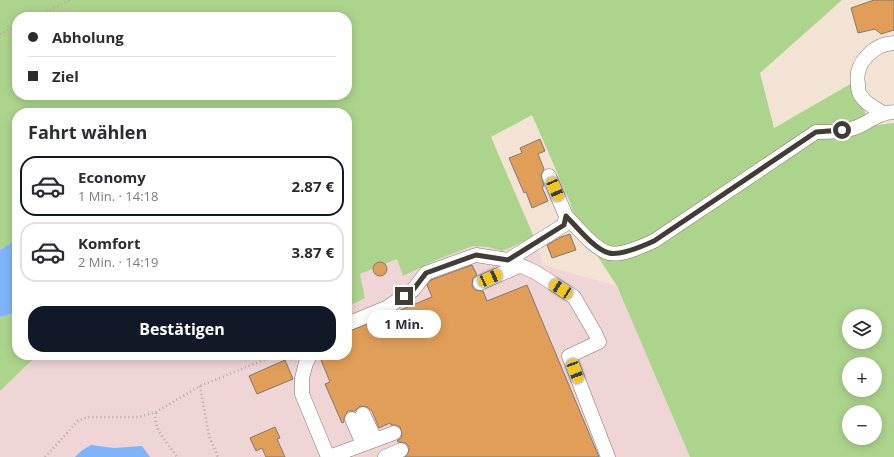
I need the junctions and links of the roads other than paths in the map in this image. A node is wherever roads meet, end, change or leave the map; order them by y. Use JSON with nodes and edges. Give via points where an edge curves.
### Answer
{"nodes":[{"id":1,"x":894,"y":43,"type":"edge"},
{"id":2,"x":888,"y":112,"type":"edge"},
{"id":3,"x":549,"y":176,"type":"dead end"},
{"id":4,"x":566,"y":216,"type":"junction"},
{"id":5,"x":513,"y":263,"type":"junction"},
{"id":6,"x":480,"y":283,"type":"dead end"},
{"id":7,"x":352,"y":322,"type":"edge"},
{"id":8,"x":308,"y":360,"type":"edge"},
{"id":9,"x":358,"y":416,"type":"dead end"},
{"id":10,"x":394,"y":433,"type":"dead end"},
{"id":11,"x":369,"y":442,"type":"junction"},
{"id":12,"x":401,"y":450,"type":"dead end"},
{"id":13,"x":328,"y":457,"type":"edge"},
{"id":14,"x":385,"y":457,"type":"edge"},
{"id":15,"x":608,"y":457,"type":"edge"}],
"edges":[{"from":1,"to":2,"type":"lane","via":[[888,43],[867,54],[860,65],[857,81],[859,95],[869,104]]},
{"from":2,"to":4,"type":"lane","via":[[856,127],[816,132],[641,248],[609,253],[596,246]]},
{"from":3,"to":4,"type":"lane"},
{"from":4,"to":5,"type":"lane","via":[[564,225]]},
{"from":5,"to":6,"type":"lane"},
{"from":5,"to":7,"type":"lane","via":[[476,255],[426,273],[413,290],[386,308]]},
{"from":5,"to":15,"type":"lane","via":[[534,272],[574,297],[596,333],[599,342],[569,356]]},
{"from":8,"to":13,"type":"lane","via":[[302,378],[302,394]]},
{"from":9,"to":11,"type":"lane"},
{"from":10,"to":11,"type":"lane"},
{"from":11,"to":13,"type":"lane"},
{"from":12,"to":14,"type":"lane"}]}
